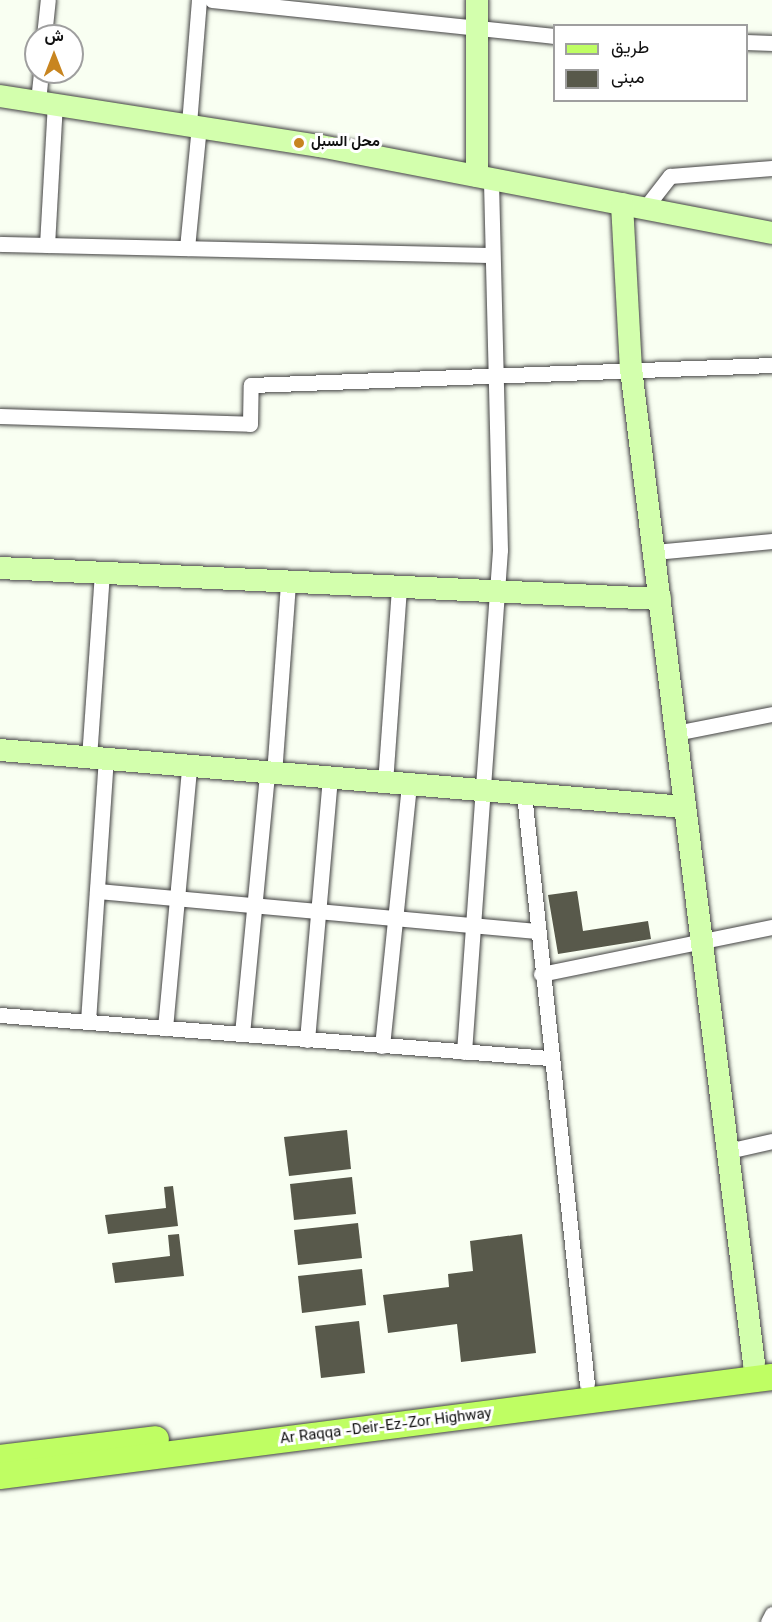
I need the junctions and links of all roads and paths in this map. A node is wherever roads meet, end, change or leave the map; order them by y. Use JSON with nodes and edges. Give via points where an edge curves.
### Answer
{"nodes":[{"id":1,"x":48,"y":0,"type":"edge"},
{"id":2,"x":200,"y":0,"type":"edge"},
{"id":3,"x":212,"y":0,"type":"edge"},
{"id":4,"x":477,"y":0,"type":"edge"},
{"id":5,"x":45,"y":24,"type":"edge"},
{"id":6,"x":476,"y":28,"type":"junction"},
{"id":7,"x":553,"y":36,"type":"edge"},
{"id":8,"x":748,"y":42,"type":"edge"},
{"id":9,"x":772,"y":43,"type":"edge"},
{"id":10,"x":43,"y":84,"type":"edge"},
{"id":11,"x":0,"y":96,"type":"edge"},
{"id":12,"x":46,"y":102,"type":"junction"},
{"id":13,"x":194,"y":125,"type":"junction"},
{"id":14,"x":772,"y":168,"type":"edge"},
{"id":15,"x":484,"y":178,"type":"junction"},
{"id":16,"x":622,"y":204,"type":"junction"},
{"id":17,"x":645,"y":208,"type":"junction"},
{"id":18,"x":772,"y":233,"type":"edge"},
{"id":19,"x":0,"y":244,"type":"edge"},
{"id":20,"x":47,"y":245,"type":"junction"},
{"id":21,"x":187,"y":248,"type":"junction"},
{"id":22,"x":492,"y":255,"type":"junction"},
{"id":23,"x":772,"y":365,"type":"edge"},
{"id":24,"x":631,"y":369,"type":"junction"},
{"id":25,"x":494,"y":375,"type":"junction"},
{"id":26,"x":0,"y":416,"type":"edge"},
{"id":27,"x":772,"y":541,"type":"edge"},
{"id":28,"x":654,"y":552,"type":"junction"},
{"id":29,"x":0,"y":568,"type":"edge"},
{"id":30,"x":102,"y":573,"type":"junction"},
{"id":31,"x":288,"y":582,"type":"junction"},
{"id":32,"x":399,"y":587,"type":"junction"},
{"id":33,"x":499,"y":591,"type":"junction"},
{"id":34,"x":660,"y":599,"type":"junction"},
{"id":35,"x":772,"y":714,"type":"edge"},
{"id":36,"x":676,"y":733,"type":"junction"},
{"id":37,"x":0,"y":750,"type":"edge"},
{"id":38,"x":97,"y":759,"type":"junction"},
{"id":39,"x":189,"y":767,"type":"junction"},
{"id":40,"x":271,"y":773,"type":"junction"},
{"id":41,"x":330,"y":778,"type":"junction"},
{"id":42,"x":386,"y":783,"type":"junction"},
{"id":43,"x":409,"y":784,"type":"junction"},
{"id":44,"x":482,"y":790,"type":"junction"},
{"id":45,"x":524,"y":794,"type":"junction"},
{"id":46,"x":685,"y":807,"type":"junction"},
{"id":47,"x":97,"y":891,"type":"junction"},
{"id":48,"x":177,"y":898,"type":"junction"},
{"id":49,"x":254,"y":905,"type":"junction"},
{"id":50,"x":321,"y":911,"type":"junction"},
{"id":51,"x":394,"y":918,"type":"junction"},
{"id":52,"x":473,"y":925,"type":"junction"},
{"id":53,"x":772,"y":927,"type":"edge"},
{"id":54,"x":537,"y":931,"type":"junction"},
{"id":55,"x":702,"y":941,"type":"junction"},
{"id":56,"x":541,"y":974,"type":"junction"},
{"id":57,"x":0,"y":1014,"type":"edge"},
{"id":58,"x":88,"y":1021,"type":"junction"},
{"id":59,"x":165,"y":1028,"type":"junction"},
{"id":60,"x":242,"y":1034,"type":"junction"},
{"id":61,"x":307,"y":1040,"type":"junction"},
{"id":62,"x":382,"y":1046,"type":"junction"},
{"id":63,"x":464,"y":1052,"type":"junction"},
{"id":64,"x":549,"y":1058,"type":"junction"},
{"id":65,"x":772,"y":1142,"type":"edge"},
{"id":66,"x":728,"y":1151,"type":"junction"},
{"id":67,"x":766,"y":1367,"type":"edge"},
{"id":68,"x":587,"y":1384,"type":"junction"},
{"id":69,"x":0,"y":1458,"type":"edge"},
{"id":70,"x":0,"y":1476,"type":"edge"},
{"id":71,"x":772,"y":1614,"type":"edge"},
{"id":72,"x":768,"y":1622,"type":"edge"}],
"edges":[{"from":1,"to":5,"type":"street"},
{"from":2,"to":13,"type":"street"},
{"from":3,"to":6,"type":"street"},
{"from":4,"to":6,"type":"street"},
{"from":6,"to":7,"type":"street"},
{"from":6,"to":15,"type":"street"},
{"from":8,"to":9,"type":"street"},
{"from":10,"to":12,"type":"street"},
{"from":11,"to":12,"type":"street"},
{"from":12,"to":13,"type":"street"},
{"from":12,"to":20,"type":"street"},
{"from":13,"to":15,"type":"street"},
{"from":13,"to":21,"type":"street"},
{"from":14,"to":17,"type":"street","via":[[670,176]]},
{"from":15,"to":16,"type":"street"},
{"from":15,"to":22,"type":"street"},
{"from":16,"to":17,"type":"street"},
{"from":16,"to":24,"type":"street"},
{"from":17,"to":18,"type":"street"},
{"from":19,"to":20,"type":"street"},
{"from":20,"to":21,"type":"street"},
{"from":21,"to":22,"type":"street"},
{"from":22,"to":25,"type":"street"},
{"from":23,"to":24,"type":"street"},
{"from":24,"to":25,"type":"street"},
{"from":24,"to":28,"type":"street"},
{"from":25,"to":26,"type":"street","via":[[251,385],[250,424]]},
{"from":25,"to":33,"type":"street"},
{"from":27,"to":28,"type":"street"},
{"from":28,"to":34,"type":"street"},
{"from":29,"to":30,"type":"street"},
{"from":30,"to":31,"type":"street"},
{"from":30,"to":38,"type":"street"},
{"from":31,"to":32,"type":"street"},
{"from":31,"to":40,"type":"street"},
{"from":32,"to":33,"type":"street"},
{"from":32,"to":42,"type":"street"},
{"from":33,"to":34,"type":"street"},
{"from":33,"to":44,"type":"street"},
{"from":34,"to":36,"type":"street"},
{"from":35,"to":36,"type":"street"},
{"from":36,"to":46,"type":"street"},
{"from":37,"to":38,"type":"street"},
{"from":38,"to":39,"type":"street"},
{"from":38,"to":47,"type":"street"},
{"from":39,"to":40,"type":"street"},
{"from":39,"to":48,"type":"street"},
{"from":40,"to":41,"type":"street"},
{"from":40,"to":49,"type":"street"},
{"from":41,"to":42,"type":"street"},
{"from":41,"to":50,"type":"street"},
{"from":42,"to":43,"type":"street"},
{"from":43,"to":44,"type":"street"},
{"from":43,"to":51,"type":"street"},
{"from":44,"to":45,"type":"street"},
{"from":44,"to":52,"type":"street"},
{"from":45,"to":46,"type":"street"},
{"from":45,"to":54,"type":"street"},
{"from":46,"to":55,"type":"street"},
{"from":47,"to":48,"type":"street"},
{"from":47,"to":58,"type":"street"},
{"from":48,"to":49,"type":"street"},
{"from":48,"to":59,"type":"street"},
{"from":49,"to":50,"type":"street"},
{"from":49,"to":60,"type":"street"},
{"from":50,"to":51,"type":"street"},
{"from":50,"to":61,"type":"street"},
{"from":51,"to":52,"type":"street"},
{"from":51,"to":62,"type":"street"},
{"from":52,"to":54,"type":"street"},
{"from":52,"to":63,"type":"street"},
{"from":53,"to":55,"type":"street"},
{"from":54,"to":56,"type":"street"},
{"from":55,"to":56,"type":"street"},
{"from":55,"to":66,"type":"street"},
{"from":56,"to":64,"type":"street"},
{"from":57,"to":58,"type":"street"},
{"from":58,"to":59,"type":"street"},
{"from":59,"to":60,"type":"street"},
{"from":60,"to":61,"type":"street"},
{"from":61,"to":62,"type":"street"},
{"from":62,"to":63,"type":"street"},
{"from":63,"to":64,"type":"street"},
{"from":64,"to":68,"type":"street"},
{"from":65,"to":66,"type":"street"},
{"from":66,"to":67,"type":"street"},
{"from":67,"to":68,"type":"main road","name":"Ar Raqqa -Deir-Ez-Zor Highway"},
{"from":67,"to":70,"type":"main road","name":"Ar Raqqa -Deir-Ez-Zor Highway"},
{"from":68,"to":69,"type":"main road","name":"Ar Raqqa -Deir-Ez-Zor Highway"},
{"from":71,"to":72,"type":"street"}]}
